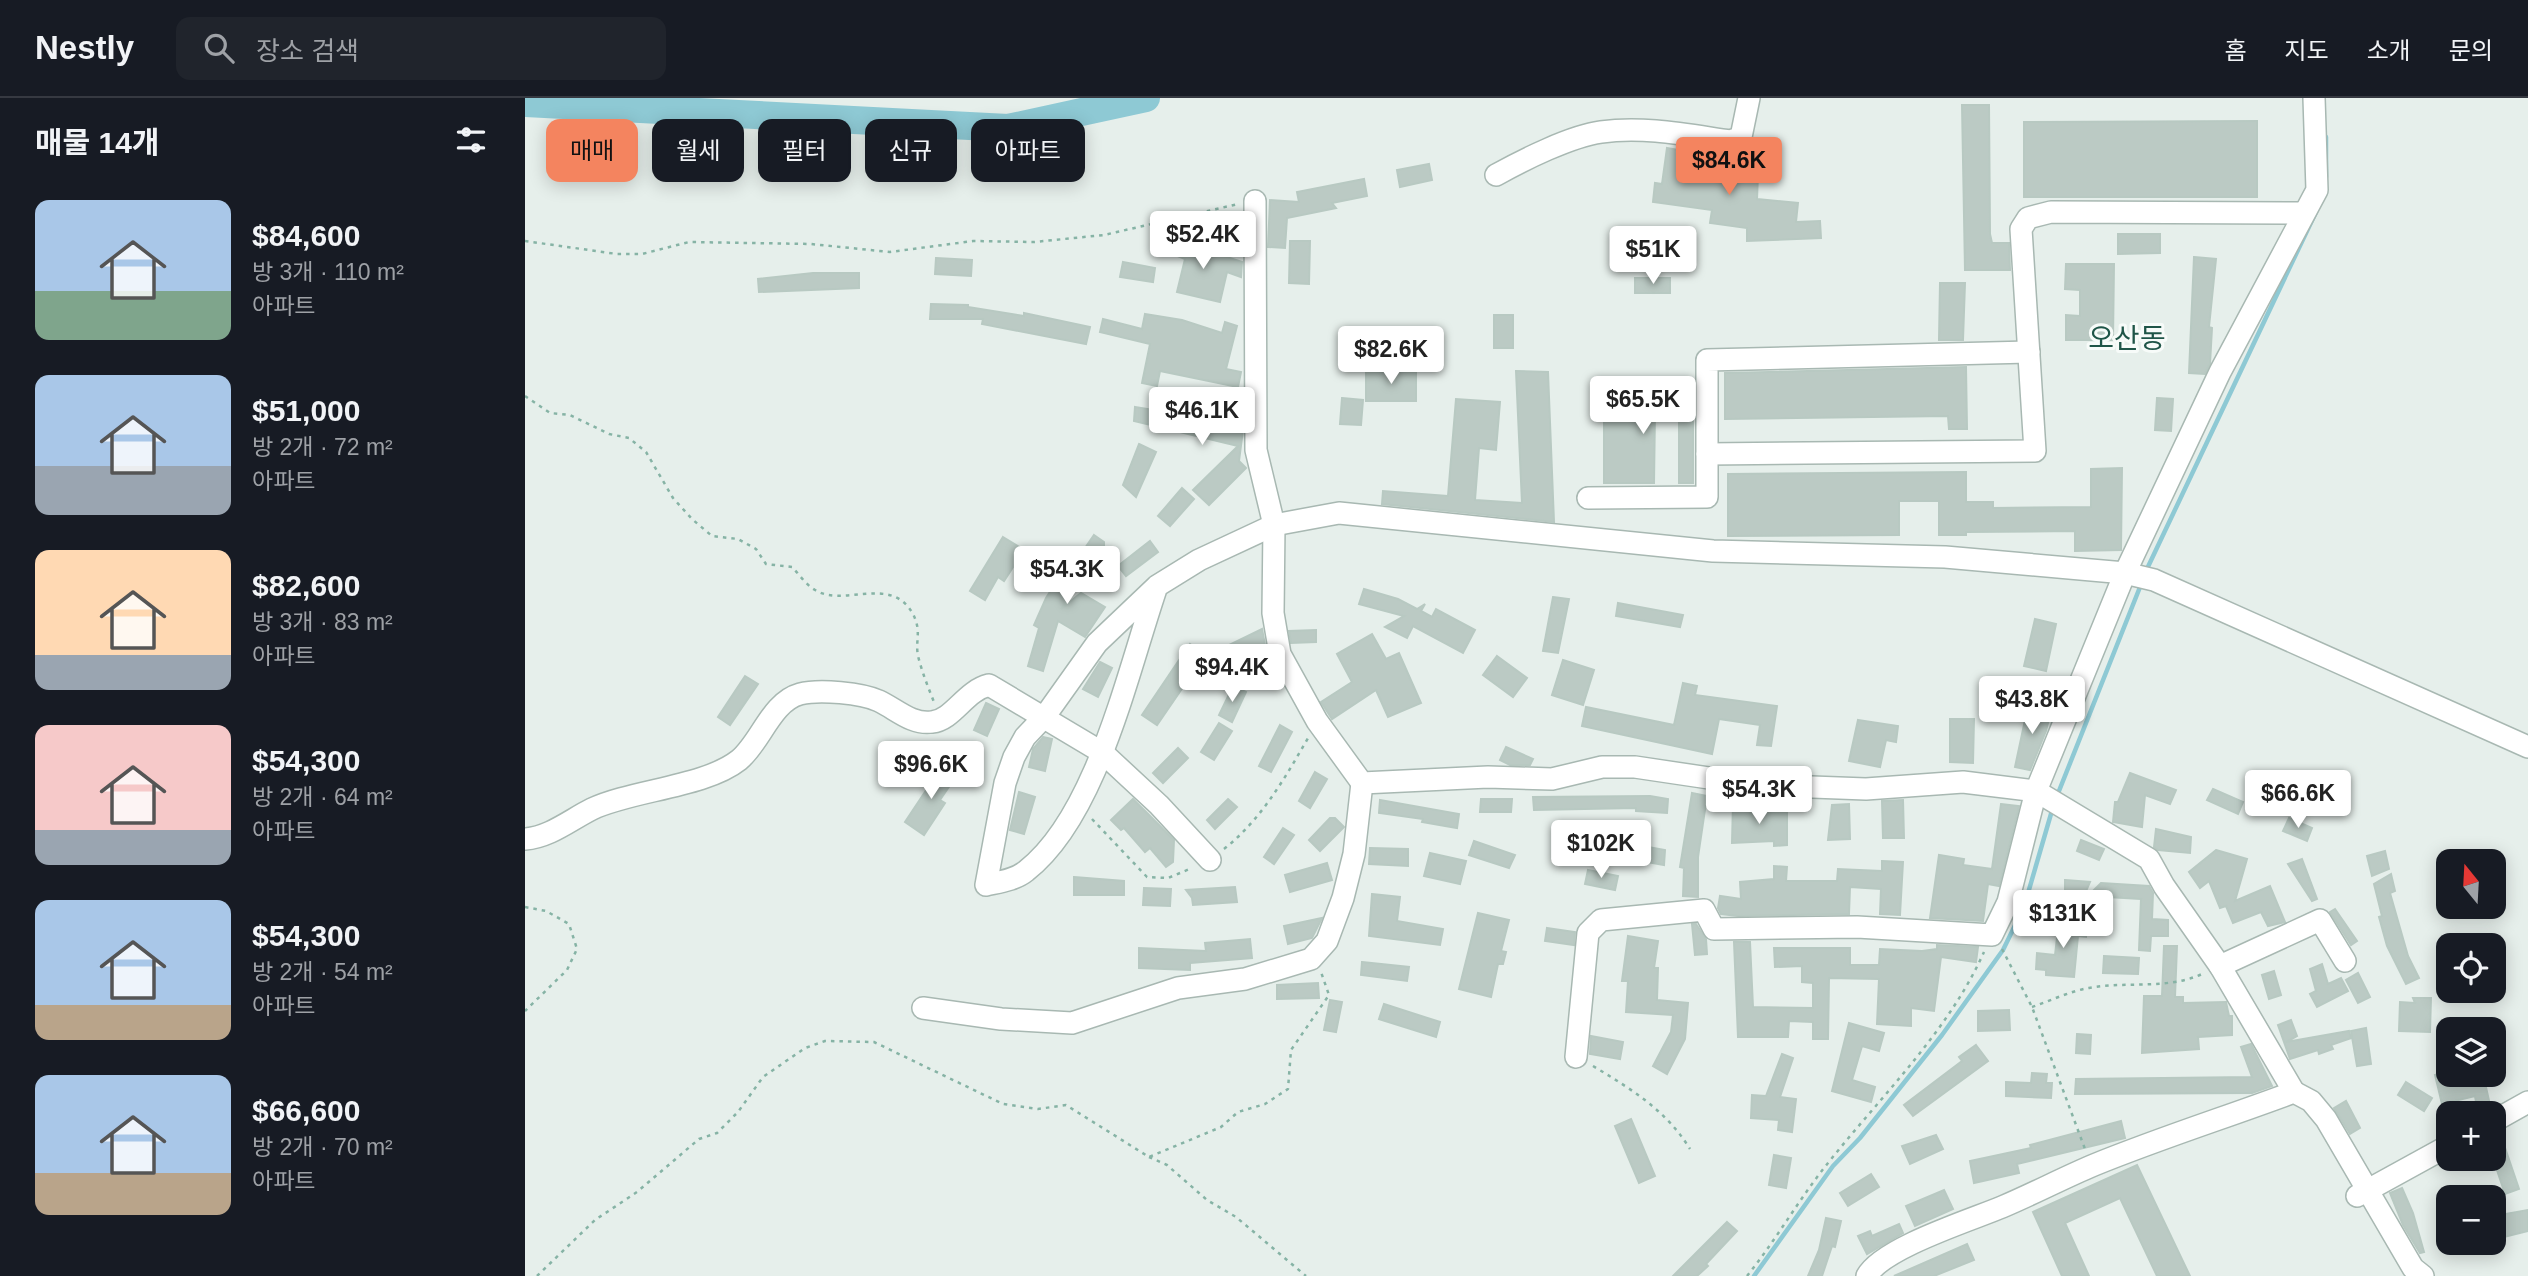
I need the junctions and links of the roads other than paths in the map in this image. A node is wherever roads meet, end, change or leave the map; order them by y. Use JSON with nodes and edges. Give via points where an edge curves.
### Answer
{"nodes":[{"id":1,"x":1749,"y":98,"type":"edge"},
{"id":2,"x":2314,"y":98,"type":"edge"},
{"id":3,"x":1496,"y":174,"type":"dead end"},
{"id":4,"x":1255,"y":201,"type":"road end"},
{"id":5,"x":2304,"y":214,"type":"junction"},
{"id":6,"x":2029,"y":352,"type":"junction"},
{"id":7,"x":1707,"y":454,"type":"junction"},
{"id":8,"x":1588,"y":498,"type":"dead end"},
{"id":9,"x":1274,"y":525,"type":"junction"},
{"id":10,"x":2138,"y":577,"type":"junction"},
{"id":11,"x":1157,"y":586,"type":"junction"},
{"id":12,"x":1045,"y":716,"type":"junction"},
{"id":13,"x":2528,"y":747,"type":"edge"},
{"id":14,"x":1103,"y":753,"type":"junction"},
{"id":15,"x":1362,"y":783,"type":"junction"},
{"id":16,"x":2036,"y":791,"type":"junction"},
{"id":17,"x":525,"y":839,"type":"edge"},
{"id":18,"x":1210,"y":860,"type":"road end"},
{"id":19,"x":2345,"y":961,"type":"dead end"},
{"id":20,"x":2220,"y":966,"type":"junction"},
{"id":21,"x":923,"y":1008,"type":"dead end"},
{"id":22,"x":1576,"y":1057,"type":"road end"},
{"id":23,"x":2294,"y":1092,"type":"junction"},
{"id":24,"x":2528,"y":1102,"type":"edge"},
{"id":25,"x":2506,"y":1114,"type":"edge"},
{"id":26,"x":2436,"y":1153,"type":"edge"},
{"id":27,"x":2362,"y":1193,"type":"junction"},
{"id":28,"x":1867,"y":1276,"type":"edge"},
{"id":29,"x":2423,"y":1276,"type":"edge"}],
"edges":[{"from":1,"to":3,"type":"street","via":[[1741,137],[1730,141],[1649,130],[1599,132],[1523,159]]},
{"from":2,"to":5,"type":"street","via":[[2317,190]]},
{"from":4,"to":9,"type":"street","via":[[1256,450]]},
{"from":5,"to":6,"type":"street","via":[[2050,212],[2028,218],[2021,229]]},
{"from":5,"to":10,"type":"street","via":[[2220,372]]},
{"from":6,"to":7,"type":"street","via":[[1707,360]]},
{"from":6,"to":7,"type":"street","via":[[2035,451]]},
{"from":7,"to":8,"type":"street","via":[[1707,497]]},
{"from":9,"to":10,"type":"street","via":[[1339,513],[1713,551],[1945,557]]},
{"from":9,"to":11,"type":"street","via":[[1199,560]]},
{"from":9,"to":15,"type":"street","via":[[1273,614],[1280,654],[1317,721]]},
{"from":10,"to":13,"type":"street"},
{"from":10,"to":16,"type":"street"},
{"from":11,"to":12,"type":"street","via":[[1097,643]]},
{"from":11,"to":14,"type":"street"},
{"from":12,"to":14,"type":"street"},
{"from":12,"to":14,"type":"street","via":[[1013,757],[986,885],[1024,873],[1044,855],[1078,804]]},
{"from":12,"to":17,"type":"street","via":[[989,685],[974,689],[954,710],[933,722],[908,718],[878,700],[857,694],[799,694],[783,704],[739,760],[701,777],[595,808],[538,838]]},
{"from":14,"to":18,"type":"street"},
{"from":15,"to":16,"type":"street","via":[[1552,779],[1602,767],[1635,767],[1756,785],[1866,789],[1963,782]]},
{"from":15,"to":21,"type":"street","via":[[1354,854],[1343,898],[1327,941],[1311,959],[1245,979],[1178,988],[1072,1023]]},
{"from":16,"to":20,"type":"street","via":[[2149,859]]},
{"from":16,"to":22,"type":"street","via":[[2008,902],[1992,934],[1857,927],[1714,929],[1703,910],[1601,920],[1588,933]]},
{"from":19,"to":20,"type":"street","via":[[2320,920]]},
{"from":20,"to":23,"type":"street"},
{"from":23,"to":27,"type":"street","via":[[2311,1101],[2326,1119]]},
{"from":23,"to":28,"type":"street","via":[[2092,1166],[2001,1208],[1959,1221],[1897,1253]]},
{"from":24,"to":25,"type":"street"},
{"from":26,"to":27,"type":"street"},
{"from":27,"to":29,"type":"street"}]}
